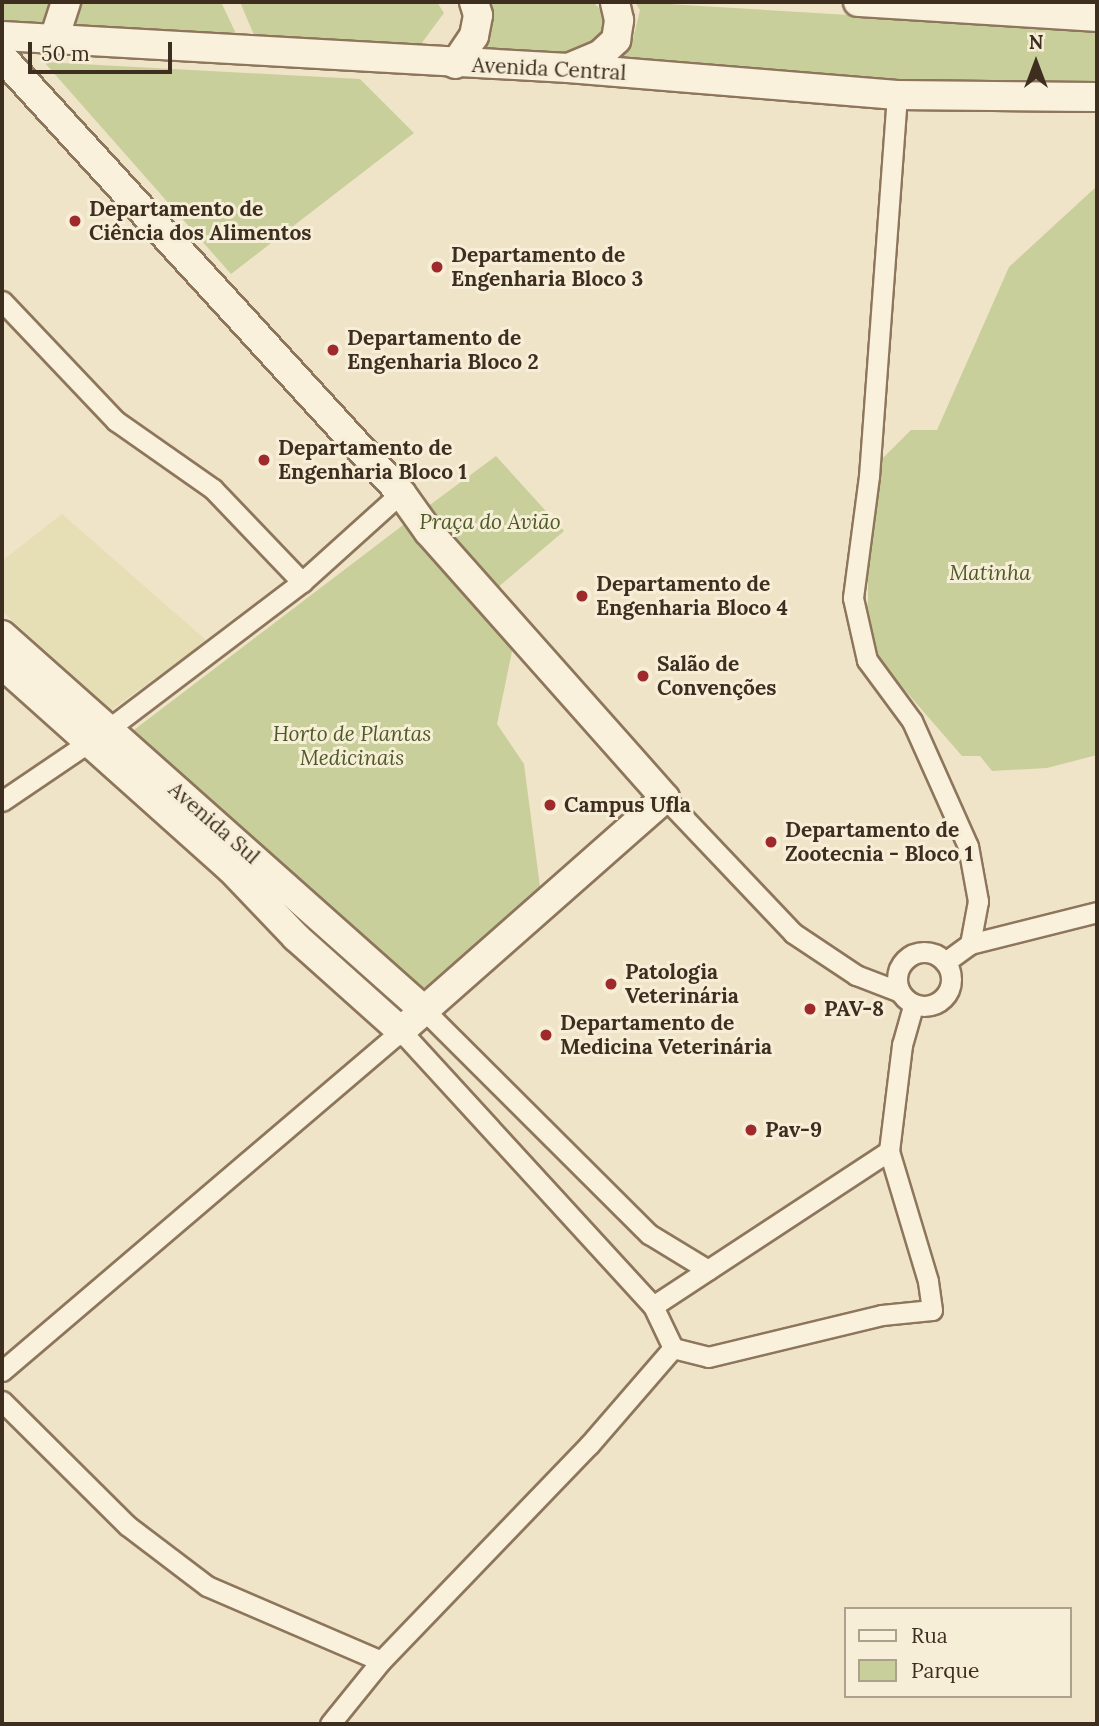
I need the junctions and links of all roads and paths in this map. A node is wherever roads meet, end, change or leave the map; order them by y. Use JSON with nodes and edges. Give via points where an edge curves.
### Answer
{"nodes":[{"id":1,"x":66,"y":2,"type":"edge"},
{"id":2,"x":474,"y":2,"type":"edge"},
{"id":3,"x":615,"y":2,"type":"edge"},
{"id":4,"x":858,"y":2,"type":"edge"},
{"id":5,"x":1097,"y":17,"type":"edge"},
{"id":6,"x":2,"y":36,"type":"edge"},
{"id":7,"x":54,"y":39,"type":"junction"},
{"id":8,"x":2,"y":57,"type":"edge"},
{"id":9,"x":456,"y":64,"type":"junction"},
{"id":10,"x":568,"y":68,"type":"junction"},
{"id":11,"x":897,"y":95,"type":"junction"},
{"id":12,"x":1097,"y":97,"type":"edge"},
{"id":13,"x":2,"y":302,"type":"edge"},
{"id":14,"x":401,"y":493,"type":"junction"},
{"id":15,"x":303,"y":582,"type":"junction"},
{"id":16,"x":2,"y":635,"type":"edge"},
{"id":17,"x":2,"y":664,"type":"edge"},
{"id":18,"x":98,"y":736,"type":"junction"},
{"id":19,"x":664,"y":798,"type":"junction"},
{"id":20,"x":2,"y":801,"type":"edge"},
{"id":21,"x":1097,"y":912,"type":"edge"},
{"id":22,"x":970,"y":944,"type":"junction"},
{"id":23,"x":945,"y":962,"type":"junction"},
{"id":24,"x":898,"y":991,"type":"junction"},
{"id":25,"x":914,"y":1006,"type":"junction"},
{"id":26,"x":426,"y":1012,"type":"junction"},
{"id":27,"x":401,"y":1031,"type":"junction"},
{"id":28,"x":889,"y":1151,"type":"junction"},
{"id":29,"x":709,"y":1270,"type":"junction"},
{"id":30,"x":653,"y":1306,"type":"junction"},
{"id":31,"x":673,"y":1348,"type":"junction"},
{"id":32,"x":2,"y":1371,"type":"edge"},
{"id":33,"x":2,"y":1401,"type":"edge"},
{"id":34,"x":382,"y":1661,"type":"junction"},
{"id":35,"x":330,"y":1724,"type":"edge"}],
"edges":[{"from":1,"to":7,"type":"street"},
{"from":2,"to":9,"type":"street","via":[[478,15],[474,36]]},
{"from":3,"to":10,"type":"street","via":[[619,20],[616,40],[601,54]]},
{"from":4,"to":5,"type":"street"},
{"from":6,"to":7,"type":"street","name":"Avenida Central"},
{"from":7,"to":9,"type":"street","name":"Avenida Central"},
{"from":8,"to":14,"type":"street"},
{"from":9,"to":10,"type":"street","name":"Avenida Central"},
{"from":10,"to":11,"type":"street","name":"Avenida Central"},
{"from":11,"to":12,"type":"street","name":"Avenida Central"},
{"from":11,"to":22,"type":"street","via":[[869,476],[853,598],[867,660],[912,721],[968,846],[978,901]]},
{"from":13,"to":15,"type":"street","via":[[116,421],[213,489]]},
{"from":14,"to":15,"type":"street"},
{"from":14,"to":19,"type":"street","via":[[428,531]]},
{"from":15,"to":18,"type":"street"},
{"from":16,"to":18,"type":"street","name":"Avenida Sul"},
{"from":17,"to":18,"type":"street","name":"Avenida Sul"},
{"from":18,"to":20,"type":"street"},
{"from":18,"to":26,"type":"street","name":"Avenida Sul"},
{"from":18,"to":27,"type":"street","name":"Avenida Sul"},
{"from":19,"to":24,"type":"street","via":[[793,933],[856,975]]},
{"from":19,"to":26,"type":"street","via":[[542,902]]},
{"from":21,"to":22,"type":"street"},
{"from":22,"to":23,"type":"street"},
{"from":23,"to":24,"type":"street","via":[[932,953],[916,953],[902,961],[896,976]]},
{"from":23,"to":25,"type":"street","via":[[951,975],[950,990],[940,1002]]},
{"from":24,"to":25,"type":"street"},
{"from":25,"to":28,"type":"street","via":[[902,1045]]},
{"from":26,"to":27,"type":"street"},
{"from":26,"to":29,"type":"street","via":[[649,1234]]},
{"from":27,"to":30,"type":"street"},
{"from":27,"to":32,"type":"street"},
{"from":28,"to":29,"type":"street"},
{"from":28,"to":31,"type":"street","via":[[928,1281],[932,1310],[882,1315],[708,1357]]},
{"from":29,"to":30,"type":"street"},
{"from":30,"to":31,"type":"street"},
{"from":31,"to":34,"type":"street","via":[[589,1445]]},
{"from":33,"to":34,"type":"street","via":[[128,1526],[207,1586]]},
{"from":34,"to":35,"type":"street"}]}
